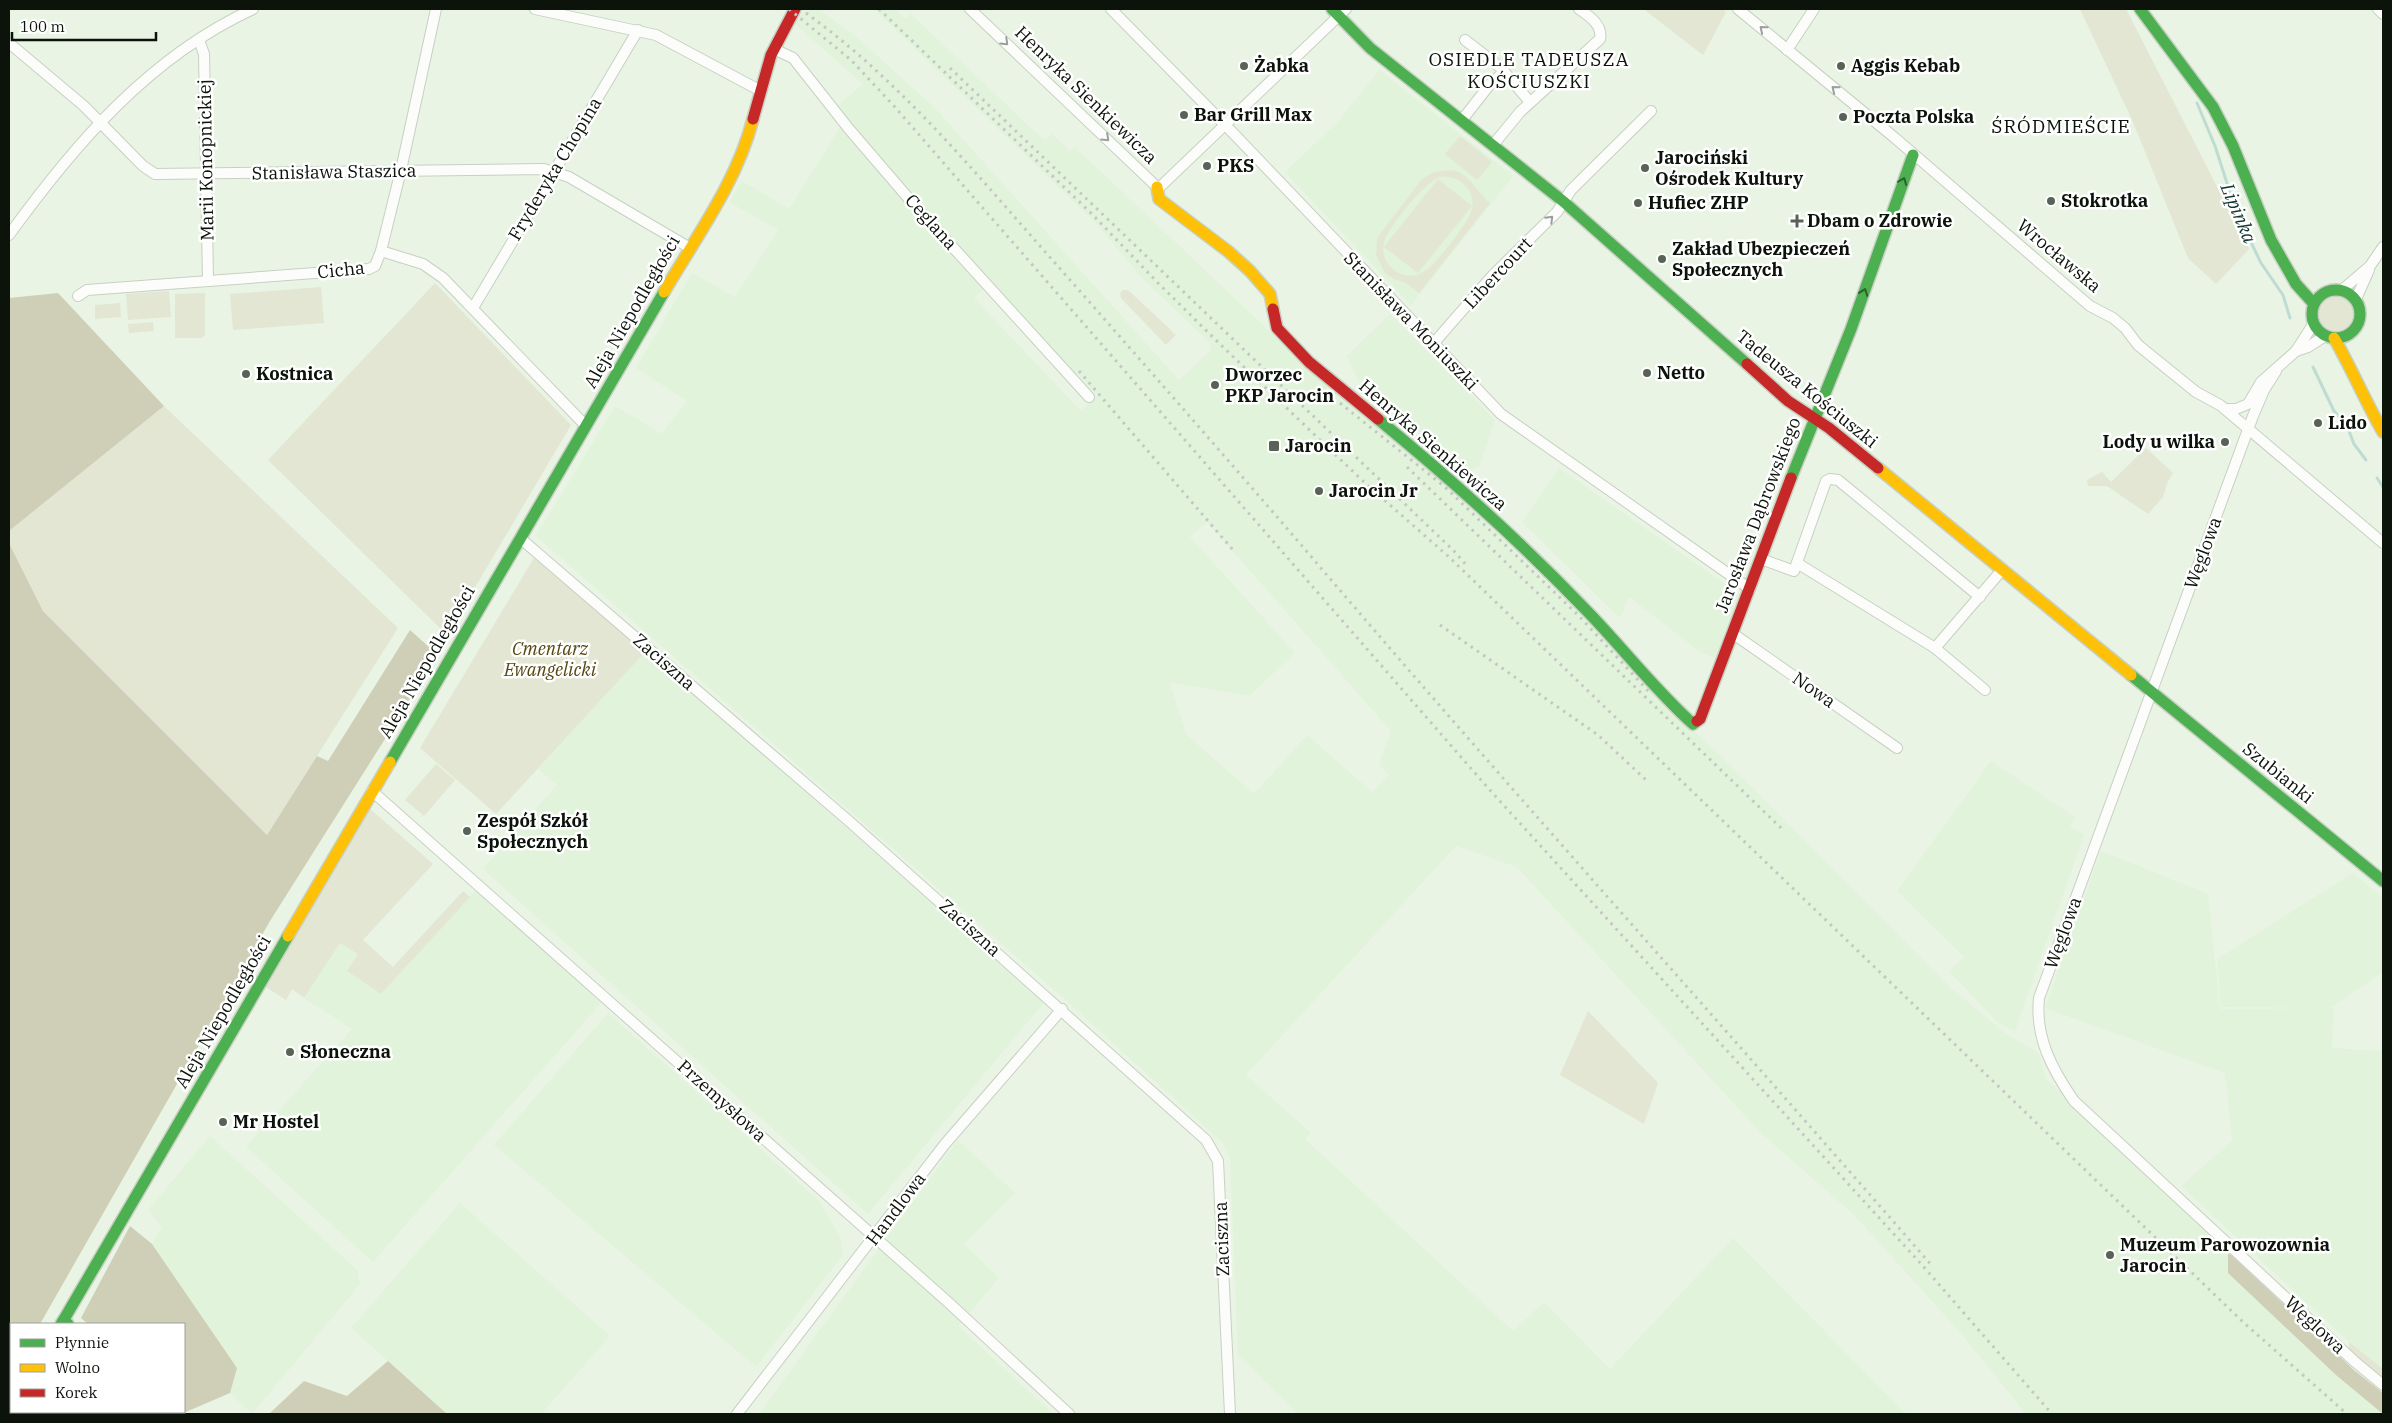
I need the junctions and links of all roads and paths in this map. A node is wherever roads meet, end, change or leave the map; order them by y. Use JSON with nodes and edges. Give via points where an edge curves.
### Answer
{"nodes":[{"id":1,"x":253,"y":9,"type":"edge"},
{"id":2,"x":436,"y":9,"type":"edge"},
{"id":3,"x":536,"y":9,"type":"edge"},
{"id":4,"x":795,"y":9,"type":"edge"},
{"id":5,"x":970,"y":9,"type":"edge"},
{"id":6,"x":1110,"y":9,"type":"edge"},
{"id":7,"x":1579,"y":9,"type":"edge"},
{"id":8,"x":1738,"y":9,"type":"edge"},
{"id":9,"x":1814,"y":9,"type":"edge"},
{"id":10,"x":2140,"y":9,"type":"edge"},
{"id":11,"x":2378,"y":9,"type":"edge"},
{"id":12,"x":1339,"y":11,"type":"edge"},
{"id":13,"x":2383,"y":14,"type":"edge"},
{"id":14,"x":638,"y":30,"type":"junction"},
{"id":15,"x":199,"y":40,"type":"junction"},
{"id":16,"x":1465,"y":40,"type":"dead end"},
{"id":17,"x":10,"y":46,"type":"edge"},
{"id":18,"x":774,"y":49,"type":"junction"},
{"id":19,"x":1787,"y":50,"type":"junction"},
{"id":20,"x":1504,"y":72,"type":"junction"},
{"id":21,"x":761,"y":91,"type":"junction"},
{"id":22,"x":1530,"y":102,"type":"junction"},
{"id":23,"x":1651,"y":111,"type":"dead end"},
{"id":24,"x":1462,"y":120,"type":"junction"},
{"id":25,"x":100,"y":121,"type":"junction"},
{"id":26,"x":1225,"y":125,"type":"junction"},
{"id":27,"x":1493,"y":146,"type":"junction"},
{"id":28,"x":1913,"y":155,"type":"junction"},
{"id":29,"x":401,"y":170,"type":"junction"},
{"id":30,"x":554,"y":171,"type":"junction"},
{"id":31,"x":205,"y":174,"type":"junction"},
{"id":32,"x":1157,"y":186,"type":"junction"},
{"id":33,"x":1564,"y":202,"type":"junction"},
{"id":34,"x":9,"y":235,"type":"edge"},
{"id":35,"x":2383,"y":247,"type":"edge"},
{"id":36,"x":690,"y":248,"type":"junction"},
{"id":37,"x":381,"y":251,"type":"junction"},
{"id":38,"x":2370,"y":266,"type":"junction"},
{"id":39,"x":2289,"y":274,"type":"junction"},
{"id":40,"x":208,"y":281,"type":"junction"},
{"id":41,"x":2342,"y":290,"type":"junction"},
{"id":42,"x":2324,"y":293,"type":"junction"},
{"id":43,"x":78,"y":296,"type":"dead end"},
{"id":44,"x":2356,"y":299,"type":"junction"},
{"id":45,"x":2314,"y":304,"type":"junction"},
{"id":46,"x":473,"y":308,"type":"junction"},
{"id":47,"x":2314,"y":323,"type":"junction"},
{"id":48,"x":2349,"y":335,"type":"junction"},
{"id":49,"x":2330,"y":337,"type":"junction"},
{"id":50,"x":1433,"y":344,"type":"junction"},
{"id":51,"x":2296,"y":351,"type":"junction"},
{"id":52,"x":2352,"y":368,"type":"junction"},
{"id":53,"x":2276,"y":371,"type":"junction"},
{"id":54,"x":1089,"y":397,"type":"dead end"},
{"id":55,"x":2225,"y":410,"type":"junction"},
{"id":56,"x":1813,"y":418,"type":"junction"},
{"id":57,"x":586,"y":426,"type":"junction"},
{"id":58,"x":2248,"y":431,"type":"junction"},
{"id":59,"x":2383,"y":432,"type":"edge"},
{"id":60,"x":520,"y":538,"type":"junction"},
{"id":61,"x":2383,"y":543,"type":"edge"},
{"id":62,"x":1761,"y":559,"type":"junction"},
{"id":63,"x":1797,"y":563,"type":"junction"},
{"id":64,"x":2002,"y":570,"type":"junction"},
{"id":65,"x":1750,"y":589,"type":"junction"},
{"id":66,"x":1980,"y":597,"type":"junction"},
{"id":67,"x":1732,"y":633,"type":"junction"},
{"id":68,"x":1935,"y":648,"type":"junction"},
{"id":69,"x":1985,"y":690,"type":"dead end"},
{"id":70,"x":2152,"y":692,"type":"junction"},
{"id":71,"x":1700,"y":719,"type":"joint"},
{"id":72,"x":1897,"y":748,"type":"dead end"},
{"id":73,"x":372,"y":792,"type":"junction"},
{"id":74,"x":2383,"y":882,"type":"edge"},
{"id":75,"x":1062,"y":1009,"type":"junction"},
{"id":76,"x":874,"y":1237,"type":"junction"},
{"id":77,"x":64,"y":1323,"type":"edge"},
{"id":78,"x":2383,"y":1385,"type":"edge"},
{"id":79,"x":737,"y":1414,"type":"edge"},
{"id":80,"x":1069,"y":1414,"type":"edge"},
{"id":81,"x":1230,"y":1414,"type":"edge"}],
"edges":[{"from":1,"to":15,"type":"street"},
{"from":2,"to":29,"type":"street"},
{"from":3,"to":14,"type":"street"},
{"from":4,"to":18,"type":"street","name":"Aleja Niepodległości"},
{"from":5,"to":32,"type":"street","name":"Henryka Sienkiewicza","one_way":true},
{"from":6,"to":26,"type":"street","name":"Stanisława Moniuszki"},
{"from":7,"to":22,"type":"street","via":[[1600,28],[1600,39]]},
{"from":19,"to":8,"type":"street","name":"Wrocławska","one_way":true},
{"from":9,"to":19,"type":"street"},
{"from":10,"to":39,"type":"street","via":[[2195,78],[2214,108],[2238,157],[2253,201]]},
{"from":11,"to":13,"type":"street"},
{"from":12,"to":24,"type":"street","name":"Tadeusza Kościuszki","via":[[1370,48]]},
{"from":12,"to":26,"type":"street","name":"Henryka Sienkiewicza"},
{"from":14,"to":21,"type":"street","via":[[656,35]]},
{"from":14,"to":30,"type":"street","name":"Fryderyka Chopina"},
{"from":15,"to":25,"type":"street","via":[[143,80]]},
{"from":15,"to":31,"type":"street","name":"Marii Konopnickiej","via":[[204,54]]},
{"from":16,"to":20,"type":"street"},
{"from":17,"to":25,"type":"street","name":"Stanisława Staszica"},
{"from":18,"to":21,"type":"street","name":"Aleja Niepodległości"},
{"from":18,"to":54,"type":"street","name":"Ceglana","via":[[793,58],[848,129]]},
{"from":28,"to":19,"type":"street","name":"Wrocławska","one_way":true},
{"from":20,"to":22,"type":"street"},
{"from":20,"to":24,"type":"street","via":[[1491,83]]},
{"from":21,"to":36,"type":"street","name":"Aleja Niepodległości","via":[[743,155]]},
{"from":22,"to":27,"type":"street"},
{"from":23,"to":33,"type":"street","name":"Libercourt","via":[[1572,190]]},
{"from":24,"to":27,"type":"street","name":"Tadeusza Kościuszki"},
{"from":25,"to":31,"type":"street","name":"Stanisława Staszica","via":[[149,171],[161,175]]},
{"from":25,"to":34,"type":"street","via":[[46,184]]},
{"from":26,"to":32,"type":"street","name":"Henryka Sienkiewicza","via":[[1164,185]]},
{"from":26,"to":50,"type":"street","name":"Stanisława Moniuszki"},
{"from":27,"to":33,"type":"street","name":"Tadeusza Kościuszki"},
{"from":28,"to":55,"type":"street","name":"Wrocławska","via":[[2090,306],[2125,328],[2135,343],[2196,392]]},
{"from":56,"to":28,"type":"street","name":"Jarosława Dąbrowskiego","one_way":true},
{"from":29,"to":30,"type":"street","name":"Stanisława Staszica","via":[[532,168]]},
{"from":29,"to":31,"type":"street","name":"Stanisława Staszica"},
{"from":29,"to":37,"type":"street"},
{"from":30,"to":36,"type":"street","name":"Stanisława Staszica"},
{"from":30,"to":46,"type":"street","name":"Fryderyka Chopina"},
{"from":31,"to":40,"type":"street","name":"Marii Konopnickiej"},
{"from":32,"to":71,"type":"street","name":"Henryka Sienkiewicza","via":[[1159,199],[1229,252],[1260,282],[1270,294],[1277,328],[1309,362],[1448,476],[1587,611],[1665,699],[1693,724]]},
{"from":50,"to":33,"type":"street","name":"Libercourt","one_way":true},
{"from":33,"to":56,"type":"street","name":"Tadeusza Kościuszki","via":[[1788,401]]},
{"from":35,"to":38,"type":"street"},
{"from":36,"to":57,"type":"street","name":"Aleja Niepodległości"},
{"from":37,"to":40,"type":"street","name":"Cicha","via":[[378,262],[369,269]]},
{"from":37,"to":46,"type":"street","name":"Cicha","via":[[412,260],[434,271]]},
{"from":38,"to":41,"type":"street"},
{"from":38,"to":44,"type":"street"},
{"from":39,"to":42,"type":"street"},
{"from":39,"to":45,"type":"street"},
{"from":40,"to":43,"type":"street","name":"Cicha","via":[[86,290]]},
{"from":41,"to":42,"type":"street"},
{"from":41,"to":44,"type":"street"},
{"from":42,"to":45,"type":"street"},
{"from":44,"to":48,"type":"street","via":[[2361,311],[2360,319]]},
{"from":45,"to":47,"type":"street"},
{"from":46,"to":57,"type":"street","name":"Cicha"},
{"from":47,"to":49,"type":"street"},
{"from":47,"to":51,"type":"street","name":"Węglowa"},
{"from":48,"to":49,"type":"street"},
{"from":48,"to":52,"type":"street"},
{"from":49,"to":51,"type":"street","name":"Węglowa"},
{"from":49,"to":52,"type":"street"},
{"from":50,"to":65,"type":"street","name":"Stanisława Moniuszki","via":[[1487,401],[1520,429]]},
{"from":51,"to":53,"type":"street","name":"Węglowa"},
{"from":52,"to":59,"type":"street","via":[[2365,402]]},
{"from":53,"to":55,"type":"street","name":"Węglowa","via":[[2261,382],[2248,404]]},
{"from":53,"to":58,"type":"street","name":"Węglowa","via":[[2264,390]]},
{"from":55,"to":58,"type":"street","name":"Wrocławska"},
{"from":56,"to":62,"type":"street","name":"Jarosława Dąbrowskiego"},
{"from":56,"to":64,"type":"street","name":"Tadeusza Kościuszki"},
{"from":57,"to":60,"type":"street","name":"Aleja Niepodległości"},
{"from":58,"to":61,"type":"street","name":"Wrocławska"},
{"from":58,"to":70,"type":"street","name":"Węglowa"},
{"from":60,"to":73,"type":"street","name":"Aleja Niepodległości"},
{"from":60,"to":75,"type":"street","name":"Zaciszna"},
{"from":62,"to":63,"type":"street","via":[[1794,571]]},
{"from":62,"to":65,"type":"street","name":"Jarosława Dąbrowskiego"},
{"from":63,"to":66,"type":"street","via":[[1826,481],[1838,480]]},
{"from":63,"to":68,"type":"street"},
{"from":64,"to":66,"type":"street"},
{"from":64,"to":70,"type":"street","name":"Tadeusza Kościuszki"},
{"from":65,"to":67,"type":"street","name":"Jarosława Dąbrowskiego"},
{"from":66,"to":68,"type":"street"},
{"from":67,"to":71,"type":"street","name":"Jarosława Dąbrowskiego"},
{"from":67,"to":72,"type":"street","name":"Nowa"},
{"from":68,"to":69,"type":"street"},
{"from":70,"to":74,"type":"street","name":"Szubianki"},
{"from":70,"to":78,"type":"street","name":"Węglowa","via":[[2039,998],[2038,1014],[2053,1070],[2074,1101]]},
{"from":73,"to":76,"type":"street","name":"Przemysłowa"},
{"from":73,"to":77,"type":"street","name":"Aleja Niepodległości"},
{"from":75,"to":76,"type":"street","name":"Handlowa","via":[[945,1144]]},
{"from":75,"to":81,"type":"street","name":"Zaciszna","via":[[1200,1134],[1216,1154]]},
{"from":76,"to":79,"type":"street","name":"Handlowa"},
{"from":76,"to":80,"type":"street","name":"Przemysłowa"}]}
